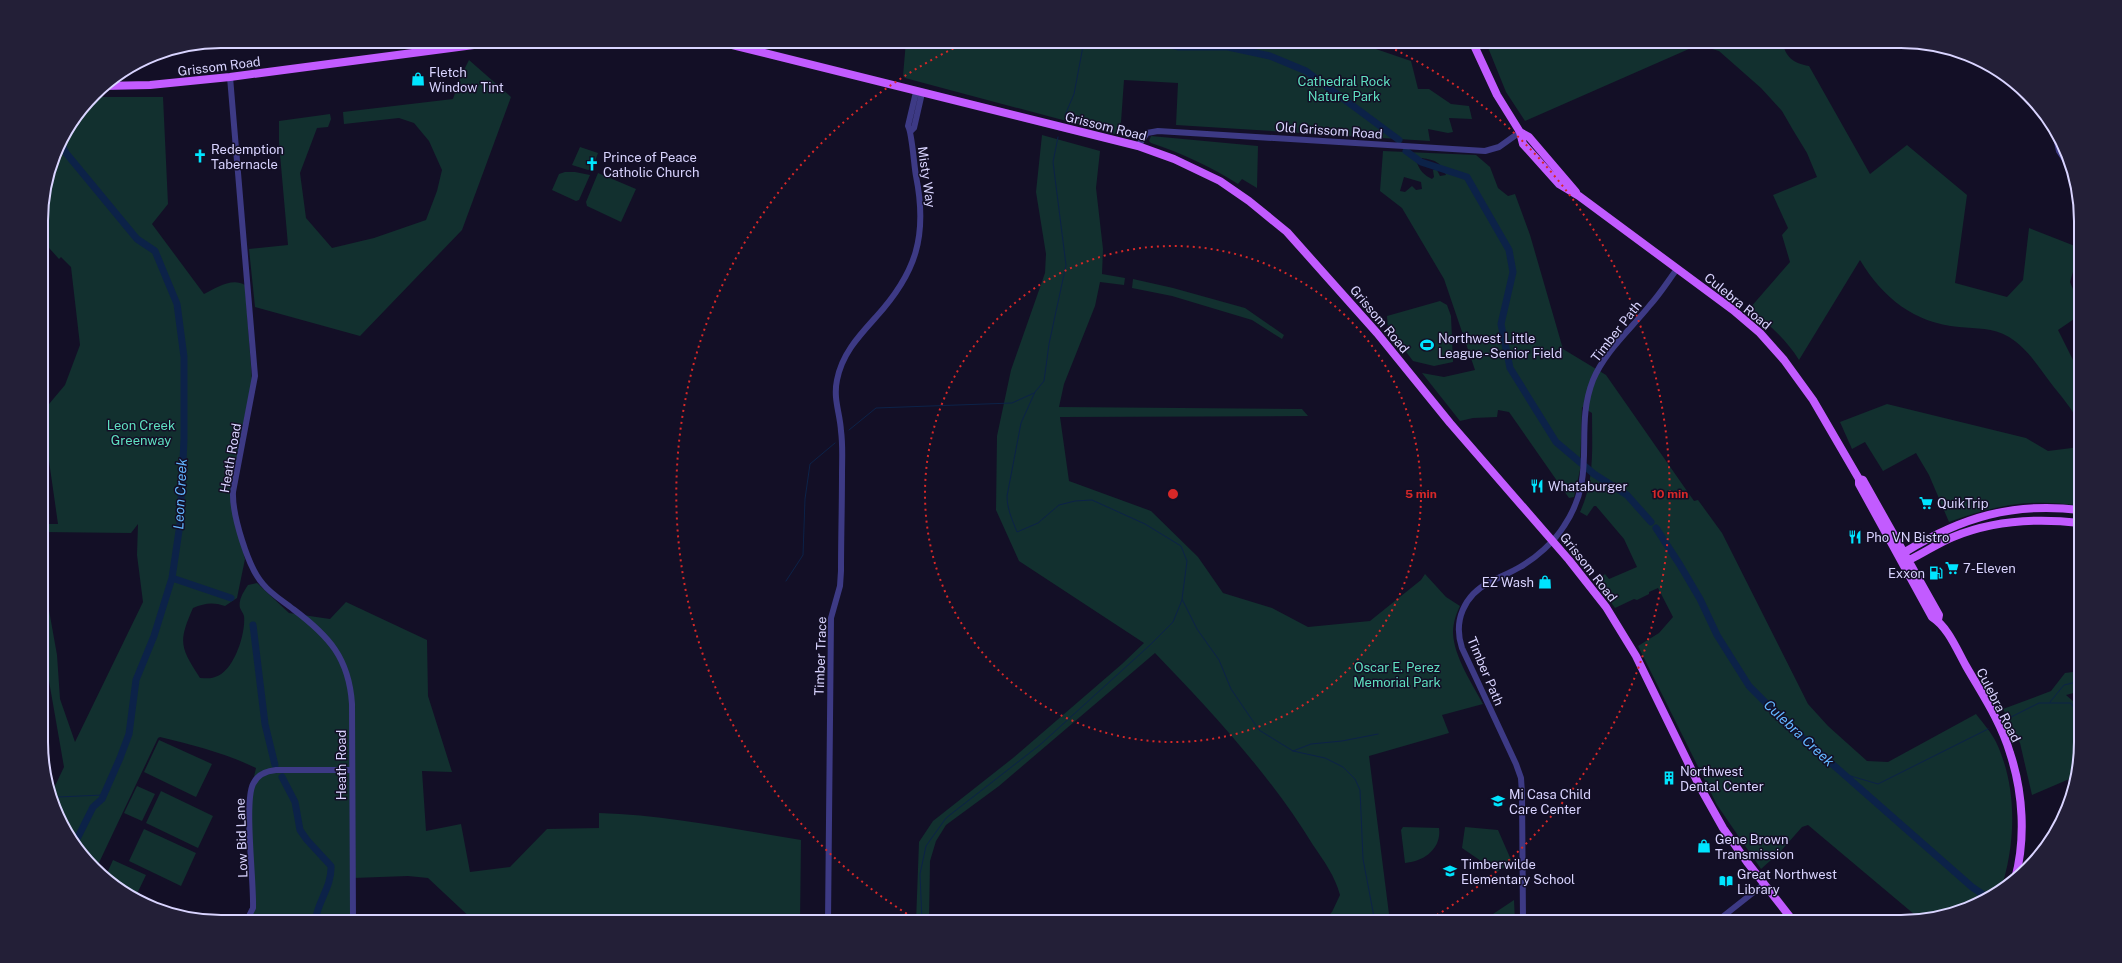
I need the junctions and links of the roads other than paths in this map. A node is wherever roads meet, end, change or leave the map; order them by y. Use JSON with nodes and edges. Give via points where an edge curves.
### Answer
{"nodes":[{"id":1,"x":452,"y":48,"type":"edge"},
{"id":2,"x":743,"y":48,"type":"edge"},
{"id":3,"x":1475,"y":48,"type":"edge"},
{"id":4,"x":230,"y":78,"type":"junction"},
{"id":5,"x":114,"y":86,"type":"edge"},
{"id":6,"x":919,"y":93,"type":"junction"},
{"id":7,"x":1520,"y":132,"type":"junction"},
{"id":8,"x":1138,"y":146,"type":"junction"},
{"id":9,"x":1677,"y":269,"type":"junction"},
{"id":10,"x":850,"y":347,"type":"joint"},
{"id":11,"x":1859,"y":479,"type":"junction"},
{"id":12,"x":2074,"y":510,"type":"edge"},
{"id":13,"x":2074,"y":522,"type":"edge"},
{"id":14,"x":1948,"y":528,"type":"junction"},
{"id":15,"x":1952,"y":537,"type":"junction"},
{"id":16,"x":1552,"y":540,"type":"junction"},
{"id":17,"x":1905,"y":552,"type":"junction"},
{"id":18,"x":1910,"y":560,"type":"junction"},
{"id":19,"x":1938,"y":620,"type":"junction"},
{"id":20,"x":352,"y":770,"type":"junction"},
{"id":21,"x":2016,"y":871,"type":"edge"},
{"id":22,"x":1764,"y":884,"type":"junction"},
{"id":23,"x":250,"y":915,"type":"edge"},
{"id":24,"x":353,"y":915,"type":"edge"},
{"id":25,"x":828,"y":915,"type":"edge"},
{"id":26,"x":1523,"y":915,"type":"edge"},
{"id":27,"x":1725,"y":915,"type":"edge"},
{"id":28,"x":1788,"y":915,"type":"edge"}],
"edges":[{"from":1,"to":4,"type":"main road","name":"Grissom Road"},
{"from":2,"to":6,"type":"main road","name":"Grissom Road"},
{"from":3,"to":7,"type":"main road","name":"Culebra Road","via":[[1494,90]]},
{"from":4,"to":5,"type":"main road","name":"Grissom Road"},
{"from":4,"to":20,"type":"street","name":"Heath Road","via":[[255,376],[233,492],[234,504],[246,553],[258,578],[268,590],[321,631],[332,643],[342,662],[351,693]]},
{"from":6,"to":8,"type":"main road","name":"Grissom Road"},
{"from":6,"to":10,"type":"street","name":"Misty Way","via":[[914,128],[911,131],[911,148],[921,202],[922,226],[917,250],[909,272],[899,288]]},
{"from":7,"to":8,"type":"street","name":"Old Grissom Road","via":[[1499,147],[1488,150],[1158,131],[1148,134]]},
{"from":7,"to":9,"type":"main road","name":"Culebra Road","via":[[1523,144],[1559,184]]},
{"from":8,"to":16,"type":"main road","name":"Grissom Road","via":[[1174,159],[1220,181],[1287,232],[1377,333],[1450,423]]},
{"from":9,"to":11,"type":"main road","name":"Culebra Road","via":[[1747,321],[1772,346],[1813,400]]},
{"from":9,"to":16,"type":"street","name":"Timber Path","via":[[1610,352],[1593,380],[1586,410],[1582,487],[1576,507],[1562,530]]},
{"from":10,"to":25,"type":"street","name":"Timber Trace","via":[[837,379],[835,396],[841,432],[841,564],[840,586],[831,618]]},
{"from":11,"to":17,"type":"main road","name":"Culebra Road","via":[[1863,480]]},
{"from":11,"to":19,"type":"main road","name":"Culebra Road","via":[[1859,484],[1932,617]]},
{"from":12,"to":14,"type":"main road","via":[[2041,507],[2009,509],[1978,516]]},
{"from":13,"to":15,"type":"main road","via":[[2051,520],[2005,523],[1981,527]]},
{"from":14,"to":15,"type":"main road"},
{"from":14,"to":17,"type":"main road"},
{"from":15,"to":18,"type":"main road"},
{"from":16,"to":22,"type":"main road","name":"Grissom Road","via":[[1582,575],[1622,633],[1712,811]]},
{"from":16,"to":26,"type":"street","name":"Timber Path","via":[[1520,567],[1477,590],[1466,604],[1459,626],[1462,648],[1516,764],[1520,778]]},
{"from":17,"to":18,"type":"main road","name":"Culebra Road"},
{"from":18,"to":19,"type":"main road","name":"Culebra Road","via":[[1939,614]]},
{"from":19,"to":21,"type":"main road","name":"Culebra Road","via":[[1987,703],[2010,752],[2021,813],[2021,842]]},
{"from":20,"to":23,"type":"street","name":"Low Bid Lane","via":[[276,770],[265,773],[255,780],[249,800],[253,908]]},
{"from":20,"to":24,"type":"street","name":"Heath Road"},
{"from":22,"to":27,"type":"street"},
{"from":22,"to":28,"type":"main road","name":"Grissom Road"}]}
